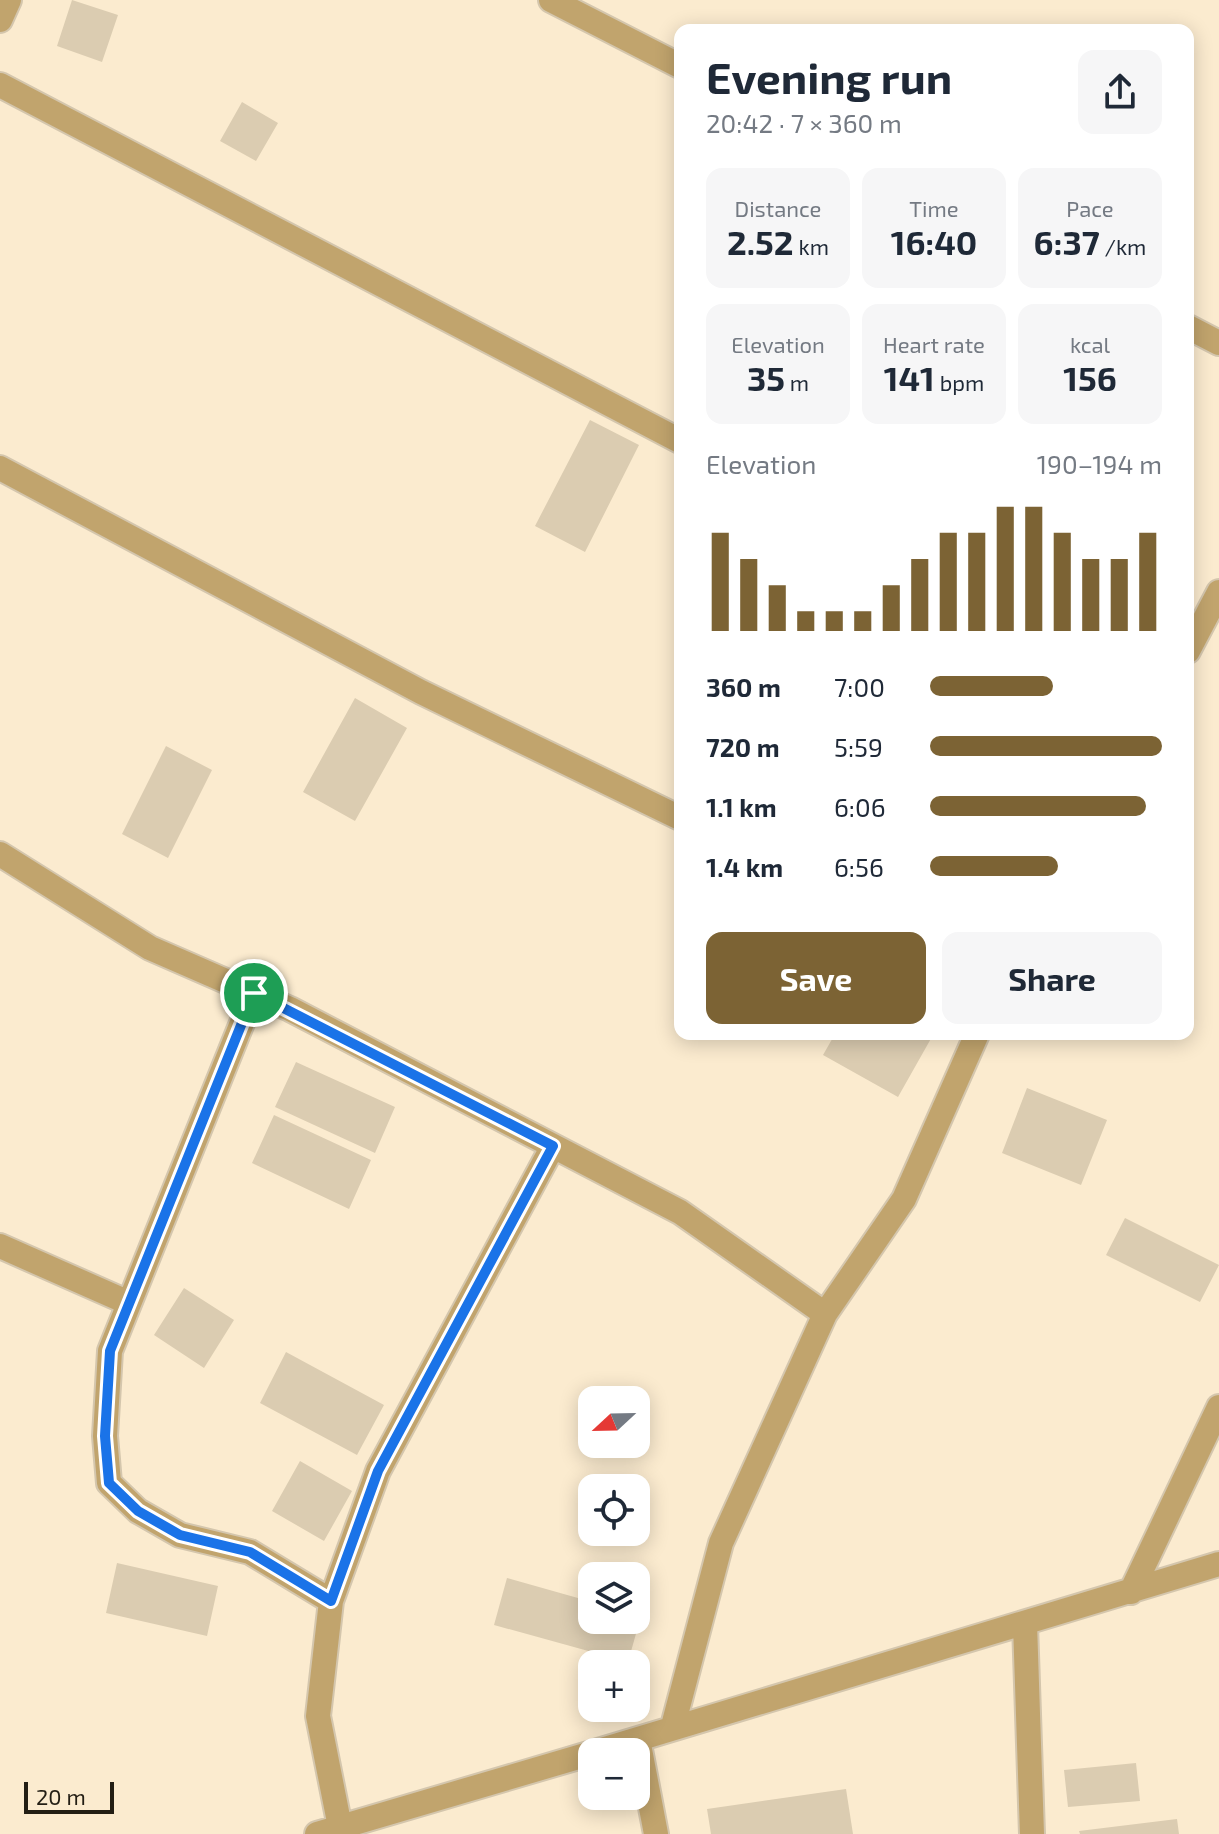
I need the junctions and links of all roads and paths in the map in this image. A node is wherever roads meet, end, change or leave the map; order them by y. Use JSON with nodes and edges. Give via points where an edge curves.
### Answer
{"nodes":[{"id":1,"x":9,"y":0,"type":"edge"},
{"id":2,"x":551,"y":0,"type":"edge"},
{"id":3,"x":0,"y":20,"type":"edge"},
{"id":4,"x":674,"y":63,"type":"edge"},
{"id":5,"x":0,"y":85,"type":"edge"},
{"id":6,"x":1194,"y":330,"type":"edge"},
{"id":7,"x":1219,"y":343,"type":"edge"},
{"id":8,"x":674,"y":438,"type":"edge"},
{"id":9,"x":0,"y":468,"type":"edge"},
{"id":10,"x":1219,"y":592,"type":"edge"},
{"id":11,"x":1194,"y":640,"type":"edge"},
{"id":12,"x":674,"y":815,"type":"edge"},
{"id":13,"x":0,"y":854,"type":"edge"},
{"id":14,"x":254,"y":993,"type":"junction"},
{"id":15,"x":974,"y":1040,"type":"edge"},
{"id":16,"x":553,"y":1146,"type":"junction"},
{"id":17,"x":0,"y":1246,"type":"edge"},
{"id":18,"x":129,"y":1303,"type":"junction"},
{"id":19,"x":825,"y":1314,"type":"junction"},
{"id":20,"x":1219,"y":1407,"type":"edge"},
{"id":21,"x":1219,"y":1564,"type":"edge"},
{"id":22,"x":1131,"y":1592,"type":"junction"},
{"id":23,"x":331,"y":1601,"type":"junction"},
{"id":24,"x":1025,"y":1624,"type":"junction"},
{"id":25,"x":673,"y":1726,"type":"junction"},
{"id":26,"x":641,"y":1738,"type":"edge"},
{"id":27,"x":578,"y":1756,"type":"edge"},
{"id":28,"x":650,"y":1802,"type":"edge"},
{"id":29,"x":328,"y":1831,"type":"edge"},
{"id":30,"x":656,"y":1834,"type":"edge"},
{"id":31,"x":1032,"y":1834,"type":"edge"}],
"edges":[{"from":1,"to":3,"type":"street"},
{"from":2,"to":4,"type":"street"},
{"from":5,"to":8,"type":"street"},
{"from":6,"to":7,"type":"street"},
{"from":9,"to":12,"type":"street","via":[[421,692]]},
{"from":10,"to":11,"type":"street"},
{"from":13,"to":14,"type":"street","via":[[150,948]]},
{"from":14,"to":16,"type":"street"},
{"from":14,"to":18,"type":"street"},
{"from":15,"to":19,"type":"street","via":[[904,1199]]},
{"from":16,"to":19,"type":"street","via":[[680,1212]]},
{"from":16,"to":23,"type":"street","via":[[378,1471]]},
{"from":17,"to":18,"type":"street"},
{"from":18,"to":23,"type":"street","via":[[110,1351],[105,1436],[109,1483],[138,1511],[180,1535],[250,1552]]},
{"from":19,"to":25,"type":"street","via":[[721,1543]]},
{"from":20,"to":22,"type":"street"},
{"from":21,"to":22,"type":"street"},
{"from":22,"to":24,"type":"street"},
{"from":23,"to":29,"type":"street","via":[[318,1716]]},
{"from":24,"to":25,"type":"street"},
{"from":24,"to":31,"type":"street"},
{"from":25,"to":26,"type":"street"},
{"from":27,"to":29,"type":"street"},
{"from":28,"to":30,"type":"street"}]}
